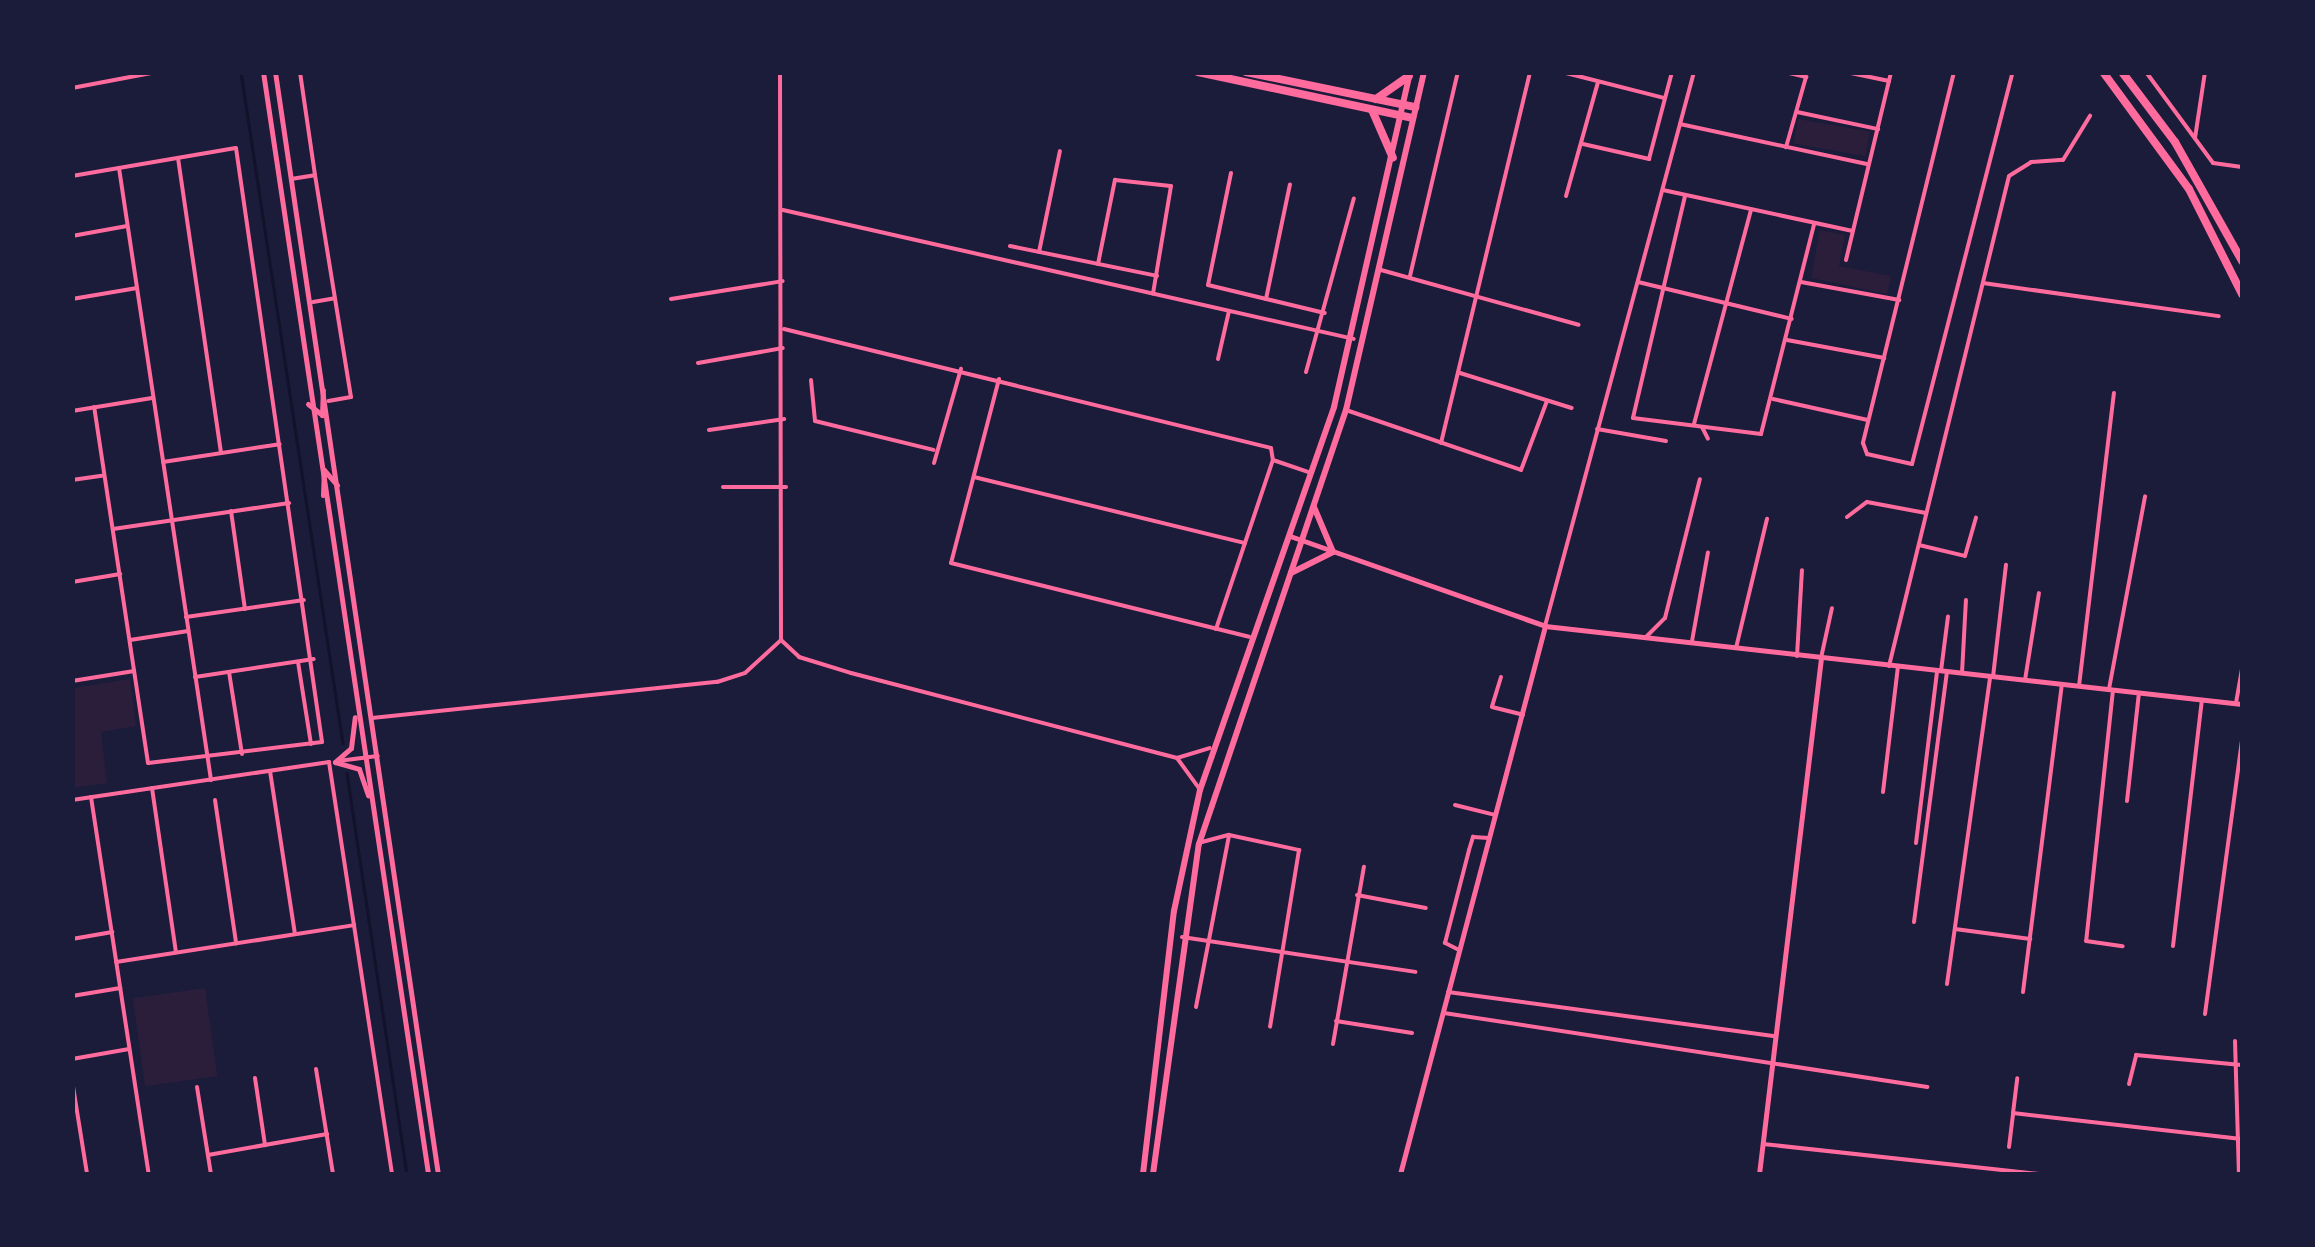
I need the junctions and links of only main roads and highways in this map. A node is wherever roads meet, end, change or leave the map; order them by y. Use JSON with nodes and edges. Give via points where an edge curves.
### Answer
{"nodes":[{"id":1,"x":263,"y":72,"type":"edge"},
{"id":2,"x":275,"y":72,"type":"edge"},
{"id":3,"x":1198,"y":72,"type":"edge"},
{"id":4,"x":1246,"y":72,"type":"edge"},
{"id":5,"x":1424,"y":72,"type":"edge"},
{"id":6,"x":2103,"y":72,"type":"edge"},
{"id":7,"x":2122,"y":72,"type":"edge"},
{"id":8,"x":1410,"y":74,"type":"edge"},
{"id":9,"x":1376,"y":99,"type":"junction"},
{"id":10,"x":1403,"y":104,"type":"junction"},
{"id":11,"x":1415,"y":106,"type":"junction"},
{"id":12,"x":1372,"y":110,"type":"junction"},
{"id":13,"x":1401,"y":116,"type":"junction"},
{"id":14,"x":1412,"y":118,"type":"junction"},
{"id":15,"x":1393,"y":158,"type":"junction"},
{"id":16,"x":2242,"y":261,"type":"edge"},
{"id":17,"x":2242,"y":294,"type":"edge"},
{"id":18,"x":322,"y":362,"type":"junction"},
{"id":19,"x":302,"y":382,"type":"junction"},
{"id":20,"x":1314,"y":506,"type":"junction"},
{"id":21,"x":344,"y":512,"type":"junction"},
{"id":22,"x":324,"y":518,"type":"junction"},
{"id":23,"x":1290,"y":536,"type":"junction"},
{"id":24,"x":1302,"y":541,"type":"junction"},
{"id":25,"x":1333,"y":552,"type":"junction"},
{"id":26,"x":1290,"y":574,"type":"junction"},
{"id":27,"x":1545,"y":626,"type":"junction"},
{"id":28,"x":1821,"y":658,"type":"junction"},
{"id":29,"x":350,"y":675,"type":"junction"},
{"id":30,"x":2239,"y":704,"type":"edge"},
{"id":31,"x":379,"y":848,"type":"junction"},
{"id":32,"x":428,"y":1174,"type":"edge"},
{"id":33,"x":438,"y":1174,"type":"edge"},
{"id":34,"x":1142,"y":1174,"type":"edge"},
{"id":35,"x":1153,"y":1174,"type":"edge"},
{"id":36,"x":1400,"y":1174,"type":"edge"},
{"id":37,"x":1759,"y":1174,"type":"edge"}],
"edges":[{"from":1,"to":19,"type":"main road"},
{"from":2,"to":18,"type":"main road"},
{"from":3,"to":12,"type":"highway"},
{"from":4,"to":9,"type":"highway"},
{"from":5,"to":11,"type":"highway"},
{"from":6,"to":17,"type":"highway","via":[[2189,189]]},
{"from":7,"to":16,"type":"highway","via":[[2198,179]]},
{"from":8,"to":9,"type":"highway"},
{"from":8,"to":10,"type":"highway"},
{"from":9,"to":10,"type":"highway"},
{"from":10,"to":11,"type":"highway"},
{"from":10,"to":13,"type":"highway"},
{"from":11,"to":14,"type":"highway"},
{"from":12,"to":13,"type":"highway"},
{"from":12,"to":15,"type":"highway"},
{"from":13,"to":14,"type":"highway"},
{"from":13,"to":15,"type":"highway"},
{"from":14,"to":20,"type":"highway","via":[[1346,410]]},
{"from":15,"to":23,"type":"highway","via":[[1354,339]]},
{"from":18,"to":19,"type":"main road","via":[[318,418]]},
{"from":18,"to":21,"type":"main road"},
{"from":19,"to":22,"type":"main road"},
{"from":20,"to":24,"type":"highway"},
{"from":20,"to":25,"type":"highway"},
{"from":21,"to":22,"type":"main road","via":[[326,469]]},
{"from":21,"to":33,"type":"main road"},
{"from":22,"to":29,"type":"main road"},
{"from":23,"to":24,"type":"main road"},
{"from":23,"to":34,"type":"highway","via":[[1200,790],[1174,911]]},
{"from":24,"to":25,"type":"main road"},
{"from":24,"to":26,"type":"highway"},
{"from":25,"to":26,"type":"highway"},
{"from":25,"to":27,"type":"main road"},
{"from":26,"to":35,"type":"highway","via":[[1199,844]]},
{"from":27,"to":28,"type":"main road"},
{"from":27,"to":36,"type":"main road"},
{"from":28,"to":30,"type":"main road"},
{"from":28,"to":37,"type":"main road"},
{"from":29,"to":31,"type":"main road"},
{"from":29,"to":31,"type":"main road","via":[[355,738],[332,762],[363,777]]},
{"from":31,"to":32,"type":"main road"}]}
